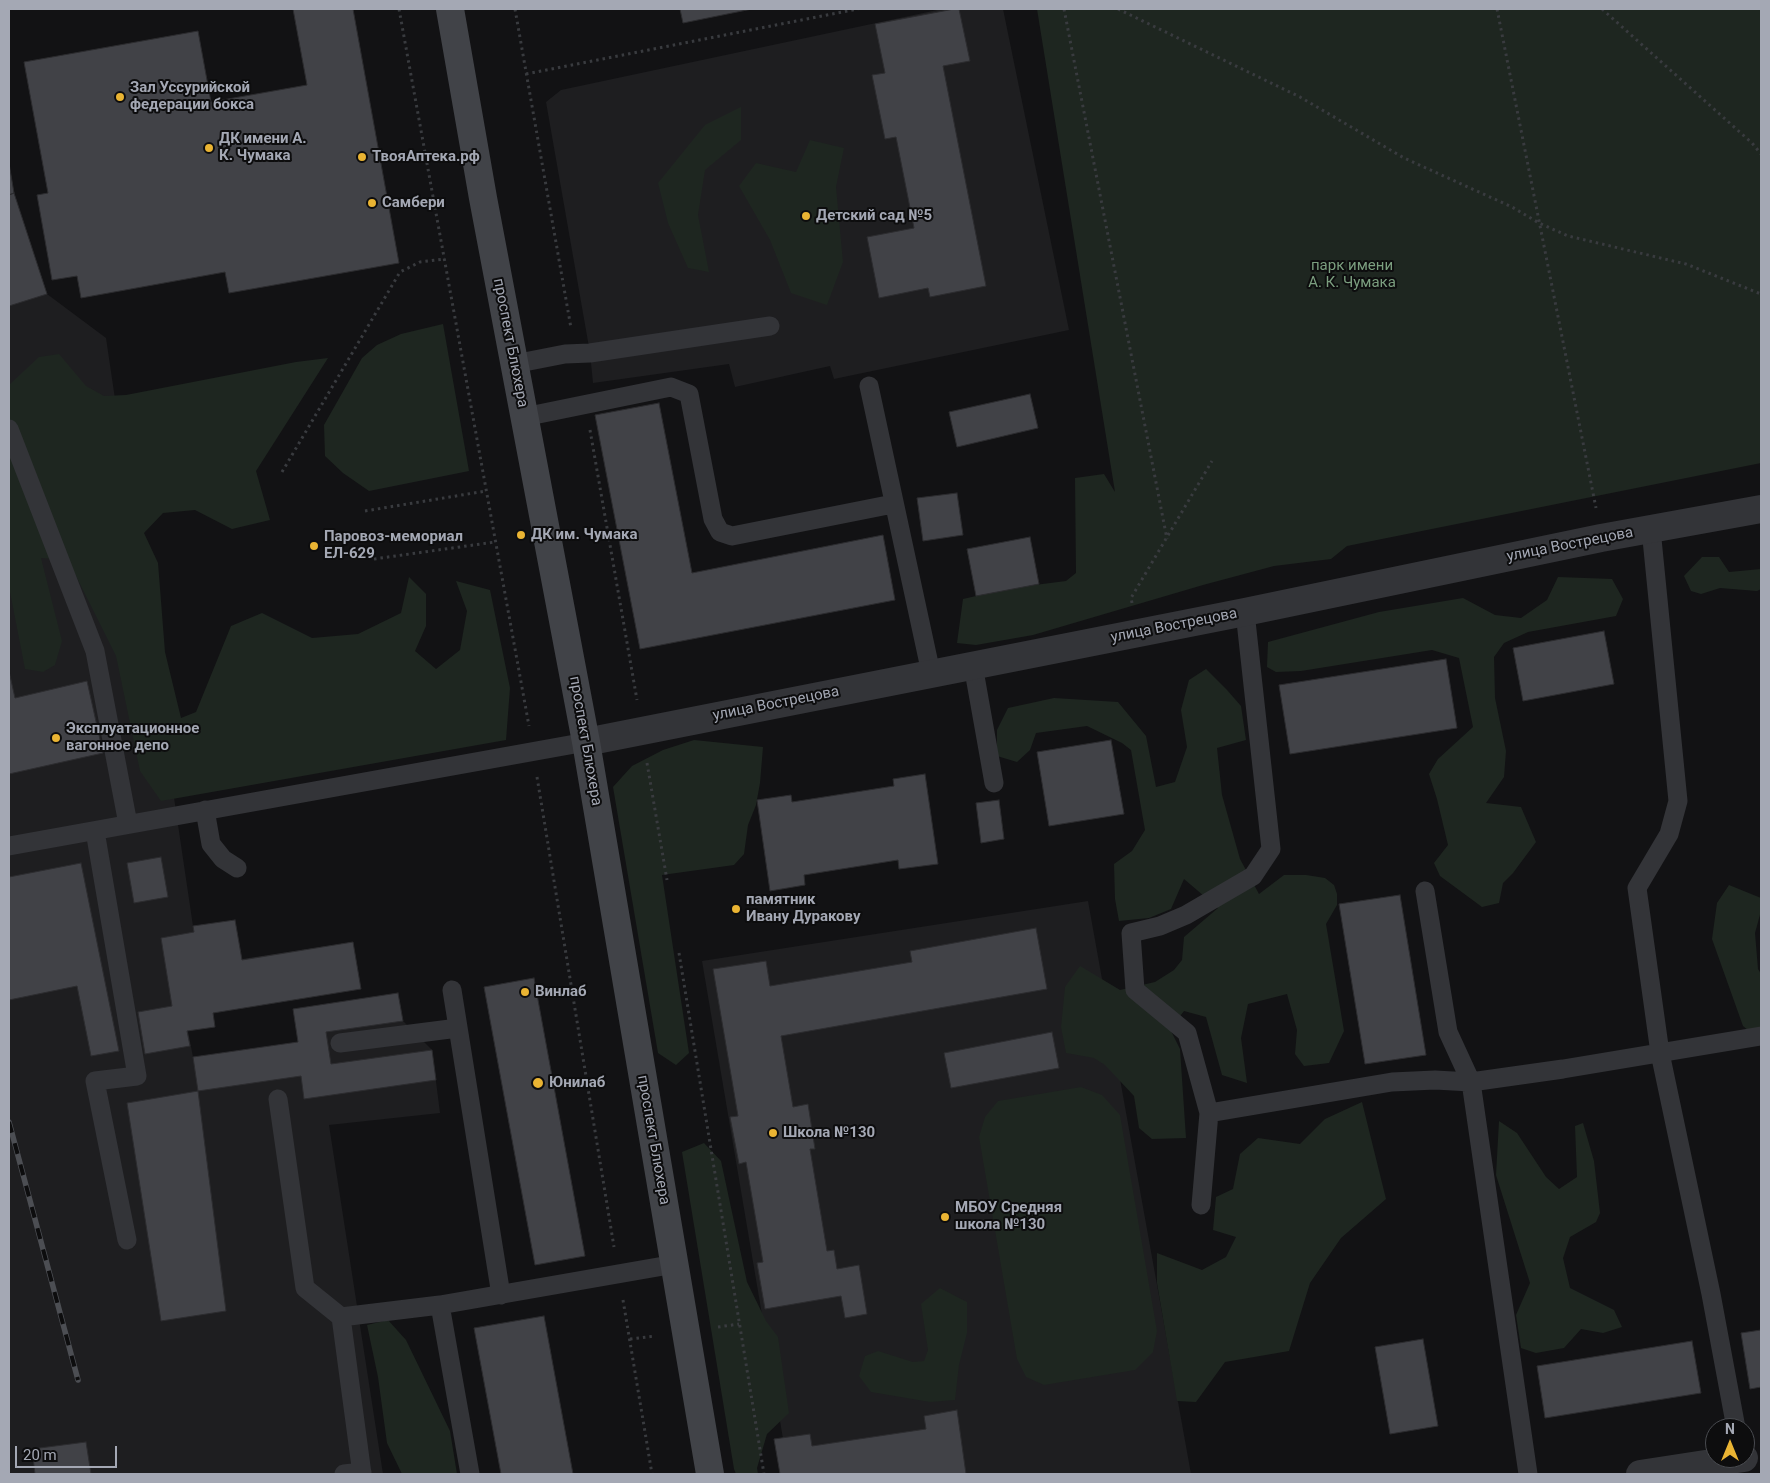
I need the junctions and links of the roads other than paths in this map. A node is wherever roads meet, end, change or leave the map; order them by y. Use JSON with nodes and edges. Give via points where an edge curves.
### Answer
{"nodes":[{"id":1,"x":450,"y":9,"type":"edge"},
{"id":2,"x":770,"y":326,"type":"dead end"},
{"id":3,"x":514,"y":364,"type":"junction"},
{"id":4,"x":869,"y":386,"type":"dead end"},
{"id":5,"x":524,"y":418,"type":"junction"},
{"id":6,"x":9,"y":429,"type":"edge"},
{"id":7,"x":893,"y":504,"type":"junction"},
{"id":8,"x":1761,"y":509,"type":"edge"},
{"id":9,"x":1650,"y":529,"type":"junction"},
{"id":10,"x":1245,"y":612,"type":"junction"},
{"id":11,"x":974,"y":665,"type":"junction"},
{"id":12,"x":931,"y":673,"type":"junction"},
{"id":13,"x":586,"y":742,"type":"junction"},
{"id":14,"x":994,"y":783,"type":"dead end"},
{"id":15,"x":205,"y":810,"type":"junction"},
{"id":16,"x":128,"y":824,"type":"junction"},
{"id":17,"x":95,"y":831,"type":"junction"},
{"id":18,"x":9,"y":846,"type":"edge"},
{"id":19,"x":237,"y":868,"type":"dead end"},
{"id":20,"x":1425,"y":891,"type":"dead end"},
{"id":21,"x":452,"y":990,"type":"dead end"},
{"id":22,"x":458,"y":1028,"type":"junction"},
{"id":23,"x":1761,"y":1036,"type":"edge"},
{"id":24,"x":340,"y":1043,"type":"dead end"},
{"id":25,"x":1660,"y":1053,"type":"junction"},
{"id":26,"x":1471,"y":1082,"type":"junction"},
{"id":27,"x":278,"y":1099,"type":"dead end"},
{"id":28,"x":1209,"y":1113,"type":"junction"},
{"id":29,"x":1200,"y":1205,"type":"dead end"},
{"id":30,"x":127,"y":1240,"type":"dead end"},
{"id":31,"x":675,"y":1264,"type":"junction"},
{"id":32,"x":501,"y":1295,"type":"junction"},
{"id":33,"x":440,"y":1305,"type":"junction"},
{"id":34,"x":341,"y":1317,"type":"junction"},
{"id":35,"x":1734,"y":1418,"type":"edge"},
{"id":36,"x":1705,"y":1464,"type":"edge"},
{"id":37,"x":356,"y":1473,"type":"edge"},
{"id":38,"x":470,"y":1474,"type":"edge"},
{"id":39,"x":710,"y":1474,"type":"edge"},
{"id":40,"x":1528,"y":1474,"type":"edge"},
{"id":41,"x":1640,"y":1474,"type":"edge"}],
"edges":[{"from":1,"to":3,"type":"main road","name":"проспект Блюхера"},
{"from":2,"to":3,"type":"lane"},
{"from":3,"to":5,"type":"main road","name":"проспект Блюхера"},
{"from":4,"to":7,"type":"lane"},
{"from":5,"to":7,"type":"lane","via":[[671,387],[689,394],[713,519],[720,532],[732,536]]},
{"from":5,"to":13,"type":"main road","name":"проспект Блюхера"},
{"from":6,"to":16,"type":"lane","via":[[95,651]]},
{"from":7,"to":12,"type":"lane"},
{"from":8,"to":9,"type":"street","name":"улица Вострецова"},
{"from":9,"to":10,"type":"street","name":"улица Вострецова"},
{"from":9,"to":25,"type":"lane","via":[[1678,801],[1669,834],[1637,888]]},
{"from":10,"to":11,"type":"street","name":"улица Вострецова"},
{"from":10,"to":28,"type":"lane","via":[[1271,849],[1253,876],[1186,915],[1131,933],[1135,990],[1187,1033]]},
{"from":11,"to":12,"type":"street","name":"улица Вострецова"},
{"from":11,"to":14,"type":"lane"},
{"from":12,"to":13,"type":"street","name":"улица Вострецова"},
{"from":13,"to":15,"type":"lane"},
{"from":13,"to":31,"type":"main road","name":"проспект Блюхера"},
{"from":15,"to":16,"type":"lane"},
{"from":15,"to":19,"type":"lane","via":[[211,844],[223,859]]},
{"from":16,"to":17,"type":"lane"},
{"from":17,"to":18,"type":"lane"},
{"from":17,"to":30,"type":"lane","via":[[137,1076],[95,1081]]},
{"from":20,"to":26,"type":"lane","via":[[1448,1032]]},
{"from":21,"to":22,"type":"lane"},
{"from":22,"to":24,"type":"lane"},
{"from":22,"to":32,"type":"lane"},
{"from":23,"to":25,"type":"lane"},
{"from":25,"to":26,"type":"lane"},
{"from":25,"to":35,"type":"lane"},
{"from":26,"to":28,"type":"lane","via":[[1392,1082]]},
{"from":26,"to":40,"type":"lane"},
{"from":27,"to":34,"type":"lane","via":[[305,1288]]},
{"from":28,"to":29,"type":"lane"},
{"from":31,"to":32,"type":"lane"},
{"from":31,"to":39,"type":"main road","name":"проспект Блюхера"},
{"from":32,"to":33,"type":"lane"},
{"from":33,"to":34,"type":"lane"},
{"from":33,"to":38,"type":"lane"},
{"from":34,"to":37,"type":"lane"},
{"from":36,"to":41,"type":"street"}]}
